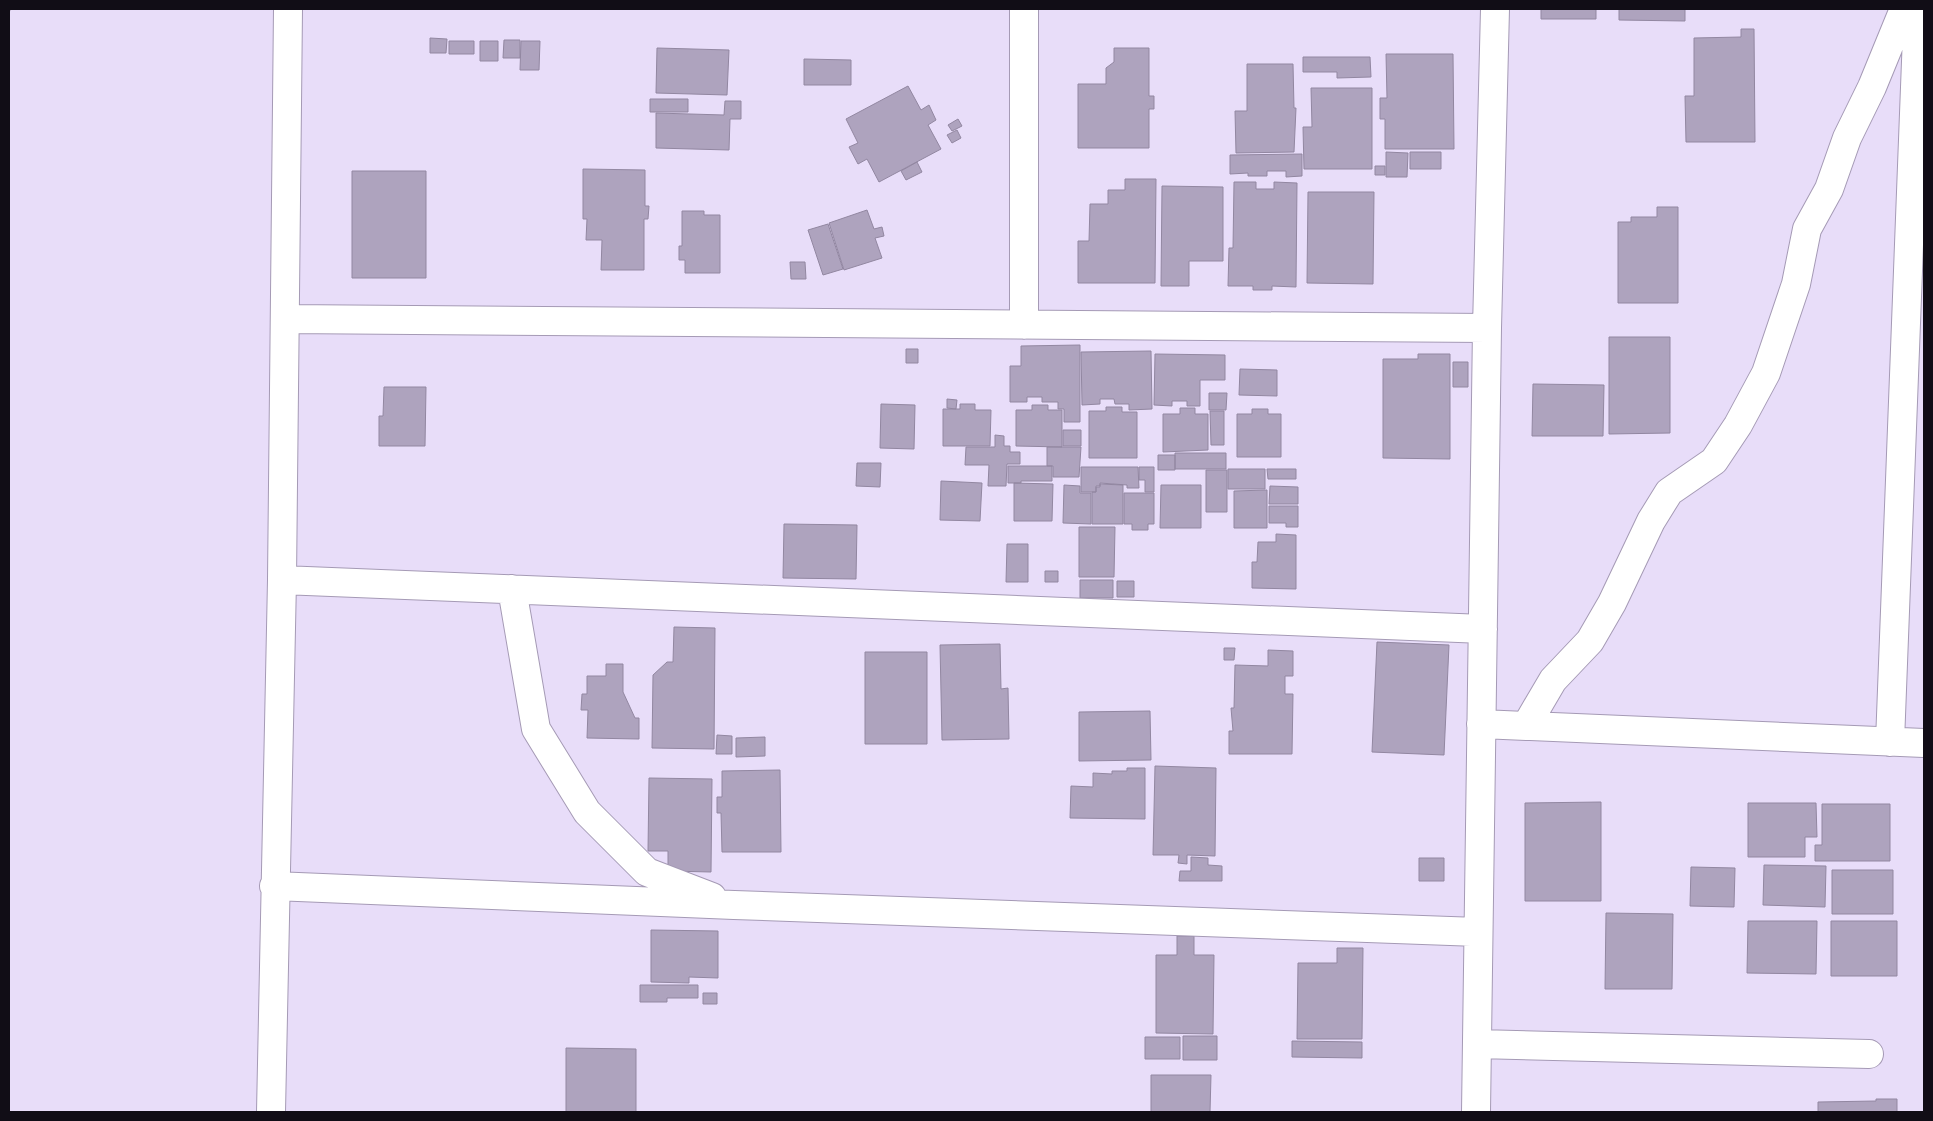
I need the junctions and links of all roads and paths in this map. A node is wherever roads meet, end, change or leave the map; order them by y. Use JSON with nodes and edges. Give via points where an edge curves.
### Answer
{"nodes":[{"id":1,"x":288,"y":9,"type":"edge"},
{"id":2,"x":1024,"y":9,"type":"edge"},
{"id":3,"x":1495,"y":9,"type":"edge"},
{"id":4,"x":1904,"y":9,"type":"edge"},
{"id":5,"x":1918,"y":9,"type":"edge"},
{"id":6,"x":285,"y":319,"type":"junction"},
{"id":7,"x":1024,"y":325,"type":"junction"},
{"id":8,"x":1487,"y":328,"type":"junction"},
{"id":9,"x":282,"y":580,"type":"junction"},
{"id":10,"x":512,"y":589,"type":"junction"},
{"id":11,"x":1483,"y":629,"type":"junction"},
{"id":12,"x":1481,"y":724,"type":"junction"},
{"id":13,"x":1526,"y":726,"type":"junction"},
{"id":14,"x":1890,"y":742,"type":"junction"},
{"id":15,"x":1924,"y":743,"type":"edge"},
{"id":16,"x":274,"y":886,"type":"junction"},
{"id":17,"x":734,"y":905,"type":"junction"},
{"id":18,"x":1478,"y":932,"type":"junction"},
{"id":19,"x":1476,"y":1044,"type":"junction"},
{"id":20,"x":1869,"y":1054,"type":"dead end"},
{"id":21,"x":271,"y":1112,"type":"edge"},
{"id":22,"x":1476,"y":1112,"type":"edge"}],
"edges":[{"from":1,"to":6,"type":"street"},
{"from":2,"to":7,"type":"street"},
{"from":3,"to":8,"type":"street"},
{"from":4,"to":13,"type":"street","via":[[1847,138],[1829,189],[1807,230],[1796,284],[1766,373],[1714,461],[1669,492],[1590,641],[1553,680]]},
{"from":5,"to":14,"type":"street"},
{"from":6,"to":7,"type":"street"},
{"from":6,"to":9,"type":"street"},
{"from":7,"to":8,"type":"street"},
{"from":8,"to":11,"type":"street"},
{"from":9,"to":10,"type":"street"},
{"from":9,"to":16,"type":"street"},
{"from":10,"to":11,"type":"street"},
{"from":10,"to":17,"type":"street","via":[[536,728],[587,812],[648,872]]},
{"from":11,"to":12,"type":"street"},
{"from":12,"to":13,"type":"street"},
{"from":12,"to":18,"type":"street"},
{"from":13,"to":14,"type":"street"},
{"from":14,"to":15,"type":"street"},
{"from":16,"to":17,"type":"street"},
{"from":16,"to":21,"type":"street"},
{"from":17,"to":18,"type":"street"},
{"from":18,"to":19,"type":"street"},
{"from":19,"to":20,"type":"street"},
{"from":19,"to":22,"type":"street"}]}
